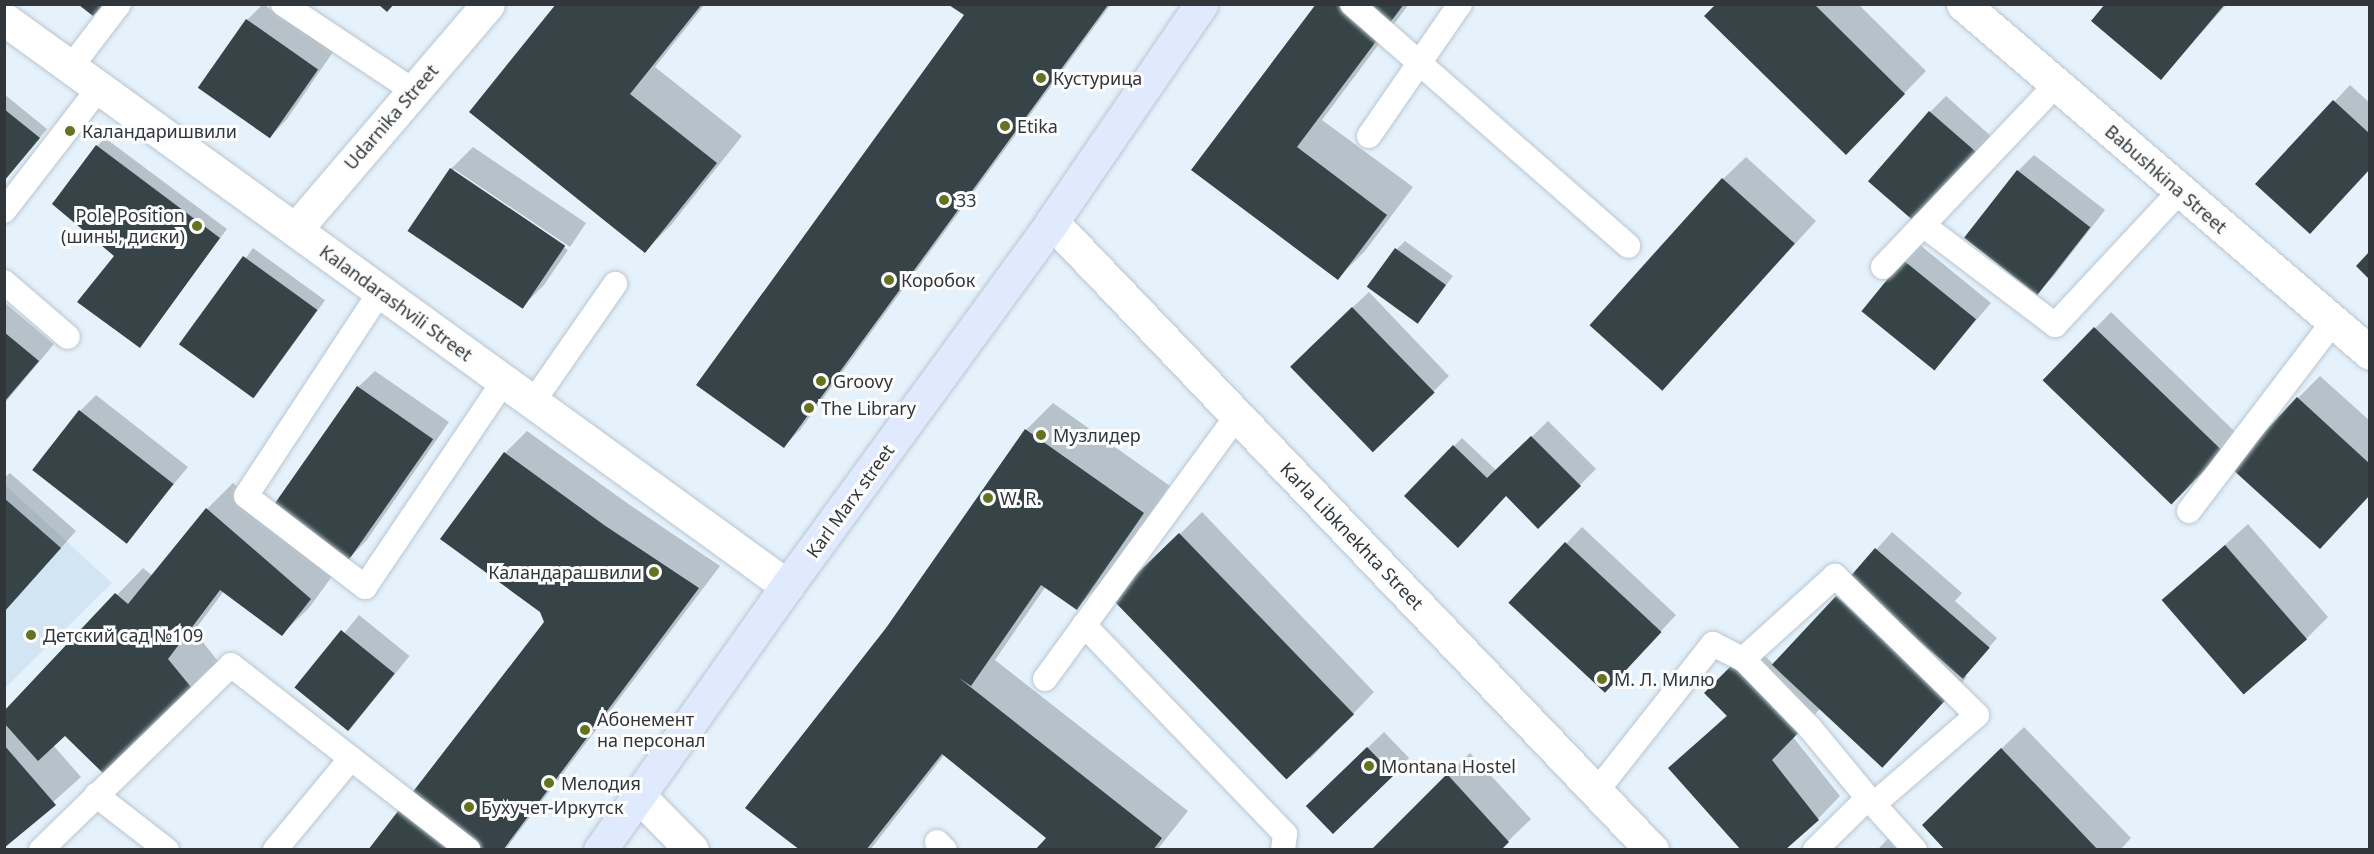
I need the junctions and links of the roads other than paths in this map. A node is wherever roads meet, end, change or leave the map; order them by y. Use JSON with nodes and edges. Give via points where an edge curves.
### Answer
{"nodes":[{"id":1,"x":119,"y":4,"type":"edge"},
{"id":2,"x":283,"y":4,"type":"edge"},
{"id":3,"x":488,"y":4,"type":"edge"},
{"id":4,"x":1201,"y":4,"type":"edge"},
{"id":5,"x":1352,"y":4,"type":"edge"},
{"id":6,"x":1460,"y":4,"type":"edge"},
{"id":7,"x":1963,"y":4,"type":"edge"},
{"id":8,"x":4,"y":19,"type":"edge"},
{"id":9,"x":70,"y":67,"type":"junction"},
{"id":10,"x":2056,"y":85,"type":"junction"},
{"id":11,"x":99,"y":88,"type":"junction"},
{"id":12,"x":414,"y":91,"type":"junction"},
{"id":13,"x":1369,"y":136,"type":"dead end"},
{"id":14,"x":2180,"y":191,"type":"junction"},
{"id":15,"x":4,"y":211,"type":"edge"},
{"id":16,"x":1052,"y":222,"type":"junction"},
{"id":17,"x":1923,"y":225,"type":"junction"},
{"id":18,"x":295,"y":230,"type":"junction"},
{"id":19,"x":1628,"y":246,"type":"dead end"},
{"id":20,"x":1883,"y":267,"type":"dead end"},
{"id":21,"x":4,"y":282,"type":"edge"},
{"id":22,"x":615,"y":284,"type":"dead end"},
{"id":23,"x":380,"y":292,"type":"junction"},
{"id":24,"x":2333,"y":322,"type":"junction"},
{"id":25,"x":68,"y":337,"type":"dead end"},
{"id":26,"x":2370,"y":353,"type":"edge"},
{"id":27,"x":504,"y":381,"type":"junction"},
{"id":28,"x":533,"y":402,"type":"junction"},
{"id":29,"x":1237,"y":416,"type":"junction"},
{"id":30,"x":2188,"y":511,"type":"dead end"},
{"id":31,"x":787,"y":586,"type":"junction"},
{"id":32,"x":1084,"y":626,"type":"junction"},
{"id":33,"x":1743,"y":659,"type":"junction"},
{"id":34,"x":1045,"y":679,"type":"dead end"},
{"id":35,"x":351,"y":758,"type":"junction"},
{"id":36,"x":1596,"y":792,"type":"junction"},
{"id":37,"x":96,"y":795,"type":"junction"},
{"id":38,"x":638,"y":795,"type":"junction"},
{"id":39,"x":1871,"y":801,"type":"junction"},
{"id":40,"x":42,"y":849,"type":"edge"},
{"id":41,"x":167,"y":849,"type":"edge"},
{"id":42,"x":275,"y":849,"type":"edge"},
{"id":43,"x":469,"y":849,"type":"edge"},
{"id":44,"x":600,"y":849,"type":"edge"},
{"id":45,"x":692,"y":849,"type":"edge"},
{"id":46,"x":1283,"y":849,"type":"edge"},
{"id":47,"x":1652,"y":849,"type":"edge"},
{"id":48,"x":1815,"y":849,"type":"edge"},
{"id":49,"x":1915,"y":849,"type":"edge"}],
"edges":[{"from":1,"to":9,"type":"lane"},
{"from":2,"to":12,"type":"lane"},
{"from":3,"to":12,"type":"street","name":"Udarnika Street"},
{"from":4,"to":16,"type":"main road","name":"Karl Marx street"},
{"from":5,"to":19,"type":"lane"},
{"from":6,"to":13,"type":"lane"},
{"from":7,"to":10,"type":"street","name":"Babushkina Street"},
{"from":8,"to":9,"type":"street","name":"Kalandarashvili Street"},
{"from":9,"to":11,"type":"street","name":"Kalandarashvili Street"},
{"from":10,"to":14,"type":"street","name":"Babushkina Street"},
{"from":10,"to":17,"type":"lane"},
{"from":11,"to":15,"type":"lane"},
{"from":11,"to":18,"type":"street","name":"Kalandarashvili Street"},
{"from":12,"to":18,"type":"street","name":"Udarnika Street"},
{"from":14,"to":17,"type":"lane","via":[[2055,325]]},
{"from":14,"to":24,"type":"street","name":"Babushkina Street"},
{"from":16,"to":29,"type":"street","name":"Karla Libknekhta Street"},
{"from":16,"to":31,"type":"main road","name":"Karl Marx street"},
{"from":17,"to":20,"type":"lane"},
{"from":18,"to":23,"type":"street","name":"Kalandarashvili Street"},
{"from":21,"to":25,"type":"lane"},
{"from":22,"to":28,"type":"lane"},
{"from":23,"to":27,"type":"street","name":"Kalandarashvili Street"},
{"from":23,"to":27,"type":"lane","via":[[246,496],[366,587]]},
{"from":24,"to":26,"type":"street","name":"Babushkina Street"},
{"from":24,"to":30,"type":"lane"},
{"from":27,"to":28,"type":"street","name":"Kalandarashvili Street"},
{"from":28,"to":31,"type":"street","name":"Kalandarashvili Street"},
{"from":29,"to":32,"type":"lane"},
{"from":29,"to":36,"type":"street","name":"Karla Libknekhta Street"},
{"from":31,"to":38,"type":"main road","name":"Karl Marx street"},
{"from":32,"to":34,"type":"lane"},
{"from":32,"to":46,"type":"lane","via":[[1286,834]]},
{"from":33,"to":36,"type":"lane","via":[[1713,644]]},
{"from":33,"to":39,"type":"lane","via":[[1810,728]]},
{"from":33,"to":39,"type":"lane","via":[[1835,576],[1977,715]]},
{"from":35,"to":37,"type":"lane","via":[[231,665]]},
{"from":35,"to":42,"type":"lane"},
{"from":35,"to":43,"type":"lane"},
{"from":36,"to":47,"type":"street","name":"Karla Libknekhta Street"},
{"from":37,"to":40,"type":"lane"},
{"from":37,"to":41,"type":"lane"},
{"from":38,"to":44,"type":"main road","name":"Karl Marx street"},
{"from":38,"to":45,"type":"street"},
{"from":39,"to":48,"type":"lane"},
{"from":39,"to":49,"type":"lane"}]}
